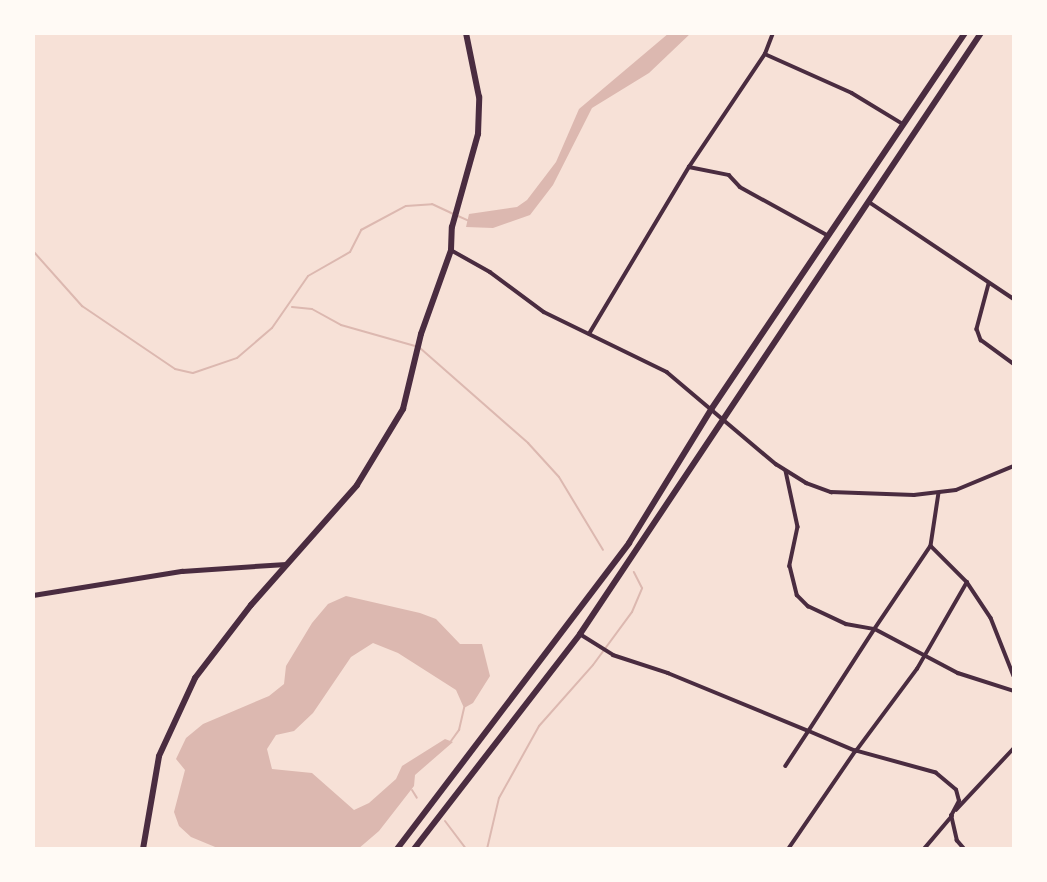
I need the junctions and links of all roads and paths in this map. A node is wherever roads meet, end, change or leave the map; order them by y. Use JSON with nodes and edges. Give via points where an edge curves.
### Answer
{"nodes":[{"id":1,"x":466,"y":33,"type":"edge"},
{"id":2,"x":773,"y":33,"type":"edge"},
{"id":3,"x":965,"y":33,"type":"edge"},
{"id":4,"x":981,"y":33,"type":"edge"},
{"id":5,"x":765,"y":54,"type":"junction"},
{"id":6,"x":905,"y":124,"type":"junction"},
{"id":7,"x":689,"y":167,"type":"junction"},
{"id":8,"x":869,"y":202,"type":"junction"},
{"id":9,"x":830,"y":236,"type":"junction"},
{"id":10,"x":451,"y":250,"type":"junction"},
{"id":11,"x":989,"y":284,"type":"junction"},
{"id":12,"x":1014,"y":299,"type":"edge"},
{"id":13,"x":589,"y":334,"type":"junction"},
{"id":14,"x":1014,"y":364,"type":"edge"},
{"id":15,"x":712,"y":408,"type":"junction"},
{"id":16,"x":721,"y":417,"type":"junction"},
{"id":17,"x":1014,"y":468,"type":"edge"},
{"id":18,"x":786,"y":471,"type":"junction"},
{"id":19,"x":931,"y":546,"type":"junction"},
{"id":20,"x":288,"y":564,"type":"junction"},
{"id":21,"x":967,"y":582,"type":"junction"},
{"id":22,"x":33,"y":595,"type":"edge"},
{"id":23,"x":875,"y":629,"type":"junction"},
{"id":24,"x":580,"y":634,"type":"junction"},
{"id":25,"x":926,"y":652,"type":"junction"},
{"id":26,"x":1014,"y":676,"type":"edge"},
{"id":27,"x":1014,"y":691,"type":"edge"},
{"id":28,"x":809,"y":732,"type":"junction"},
{"id":29,"x":1014,"y":748,"type":"edge"},
{"id":30,"x":856,"y":751,"type":"junction"},
{"id":31,"x":786,"y":766,"type":"dead end"},
{"id":32,"x":951,"y":816,"type":"junction"},
{"id":33,"x":143,"y":849,"type":"edge"},
{"id":34,"x":397,"y":849,"type":"edge"},
{"id":35,"x":414,"y":849,"type":"edge"},
{"id":36,"x":789,"y":849,"type":"edge"},
{"id":37,"x":923,"y":849,"type":"edge"},
{"id":38,"x":964,"y":849,"type":"edge"}],
"edges":[{"from":1,"to":10,"type":"main road","via":[[480,119],[452,226]]},
{"from":2,"to":5,"type":"street"},
{"from":3,"to":6,"type":"main road"},
{"from":4,"to":8,"type":"main road"},
{"from":5,"to":6,"type":"street","via":[[852,93]]},
{"from":5,"to":7,"type":"street"},
{"from":6,"to":9,"type":"main road"},
{"from":7,"to":9,"type":"street","via":[[729,174],[740,187]]},
{"from":7,"to":13,"type":"street"},
{"from":8,"to":11,"type":"street"},
{"from":8,"to":16,"type":"main road"},
{"from":9,"to":15,"type":"main road"},
{"from":10,"to":13,"type":"street","via":[[490,272],[522,299]]},
{"from":10,"to":20,"type":"main road","via":[[421,334],[406,401],[390,436],[357,485]]},
{"from":11,"to":12,"type":"street"},
{"from":11,"to":14,"type":"street","via":[[977,329],[981,340]]},
{"from":13,"to":15,"type":"street","via":[[667,372]]},
{"from":15,"to":16,"type":"street"},
{"from":15,"to":34,"type":"main road","via":[[629,543]]},
{"from":16,"to":18,"type":"street"},
{"from":16,"to":24,"type":"main road"},
{"from":17,"to":18,"type":"street","via":[[956,490],[914,495],[831,492]]},
{"from":17,"to":19,"type":"street","via":[[938,493]]},
{"from":18,"to":23,"type":"street","via":[[798,527],[790,566],[797,595],[808,606],[846,624]]},
{"from":19,"to":21,"type":"street"},
{"from":19,"to":23,"type":"street"},
{"from":20,"to":22,"type":"street","via":[[168,573]]},
{"from":20,"to":33,"type":"main road","via":[[214,651],[183,698],[159,756]]},
{"from":21,"to":25,"type":"street"},
{"from":21,"to":26,"type":"street","via":[[991,618]]},
{"from":23,"to":25,"type":"street"},
{"from":23,"to":28,"type":"street"},
{"from":24,"to":28,"type":"street","via":[[613,656],[668,673]]},
{"from":24,"to":35,"type":"main road"},
{"from":25,"to":27,"type":"street","via":[[958,673]]},
{"from":25,"to":30,"type":"street"},
{"from":28,"to":30,"type":"street"},
{"from":28,"to":31,"type":"street"},
{"from":29,"to":32,"type":"street"},
{"from":30,"to":32,"type":"street","via":[[936,773],[956,790],[959,801]]},
{"from":30,"to":36,"type":"street"},
{"from":32,"to":37,"type":"street"},
{"from":32,"to":38,"type":"street","via":[[957,841]]}]}
